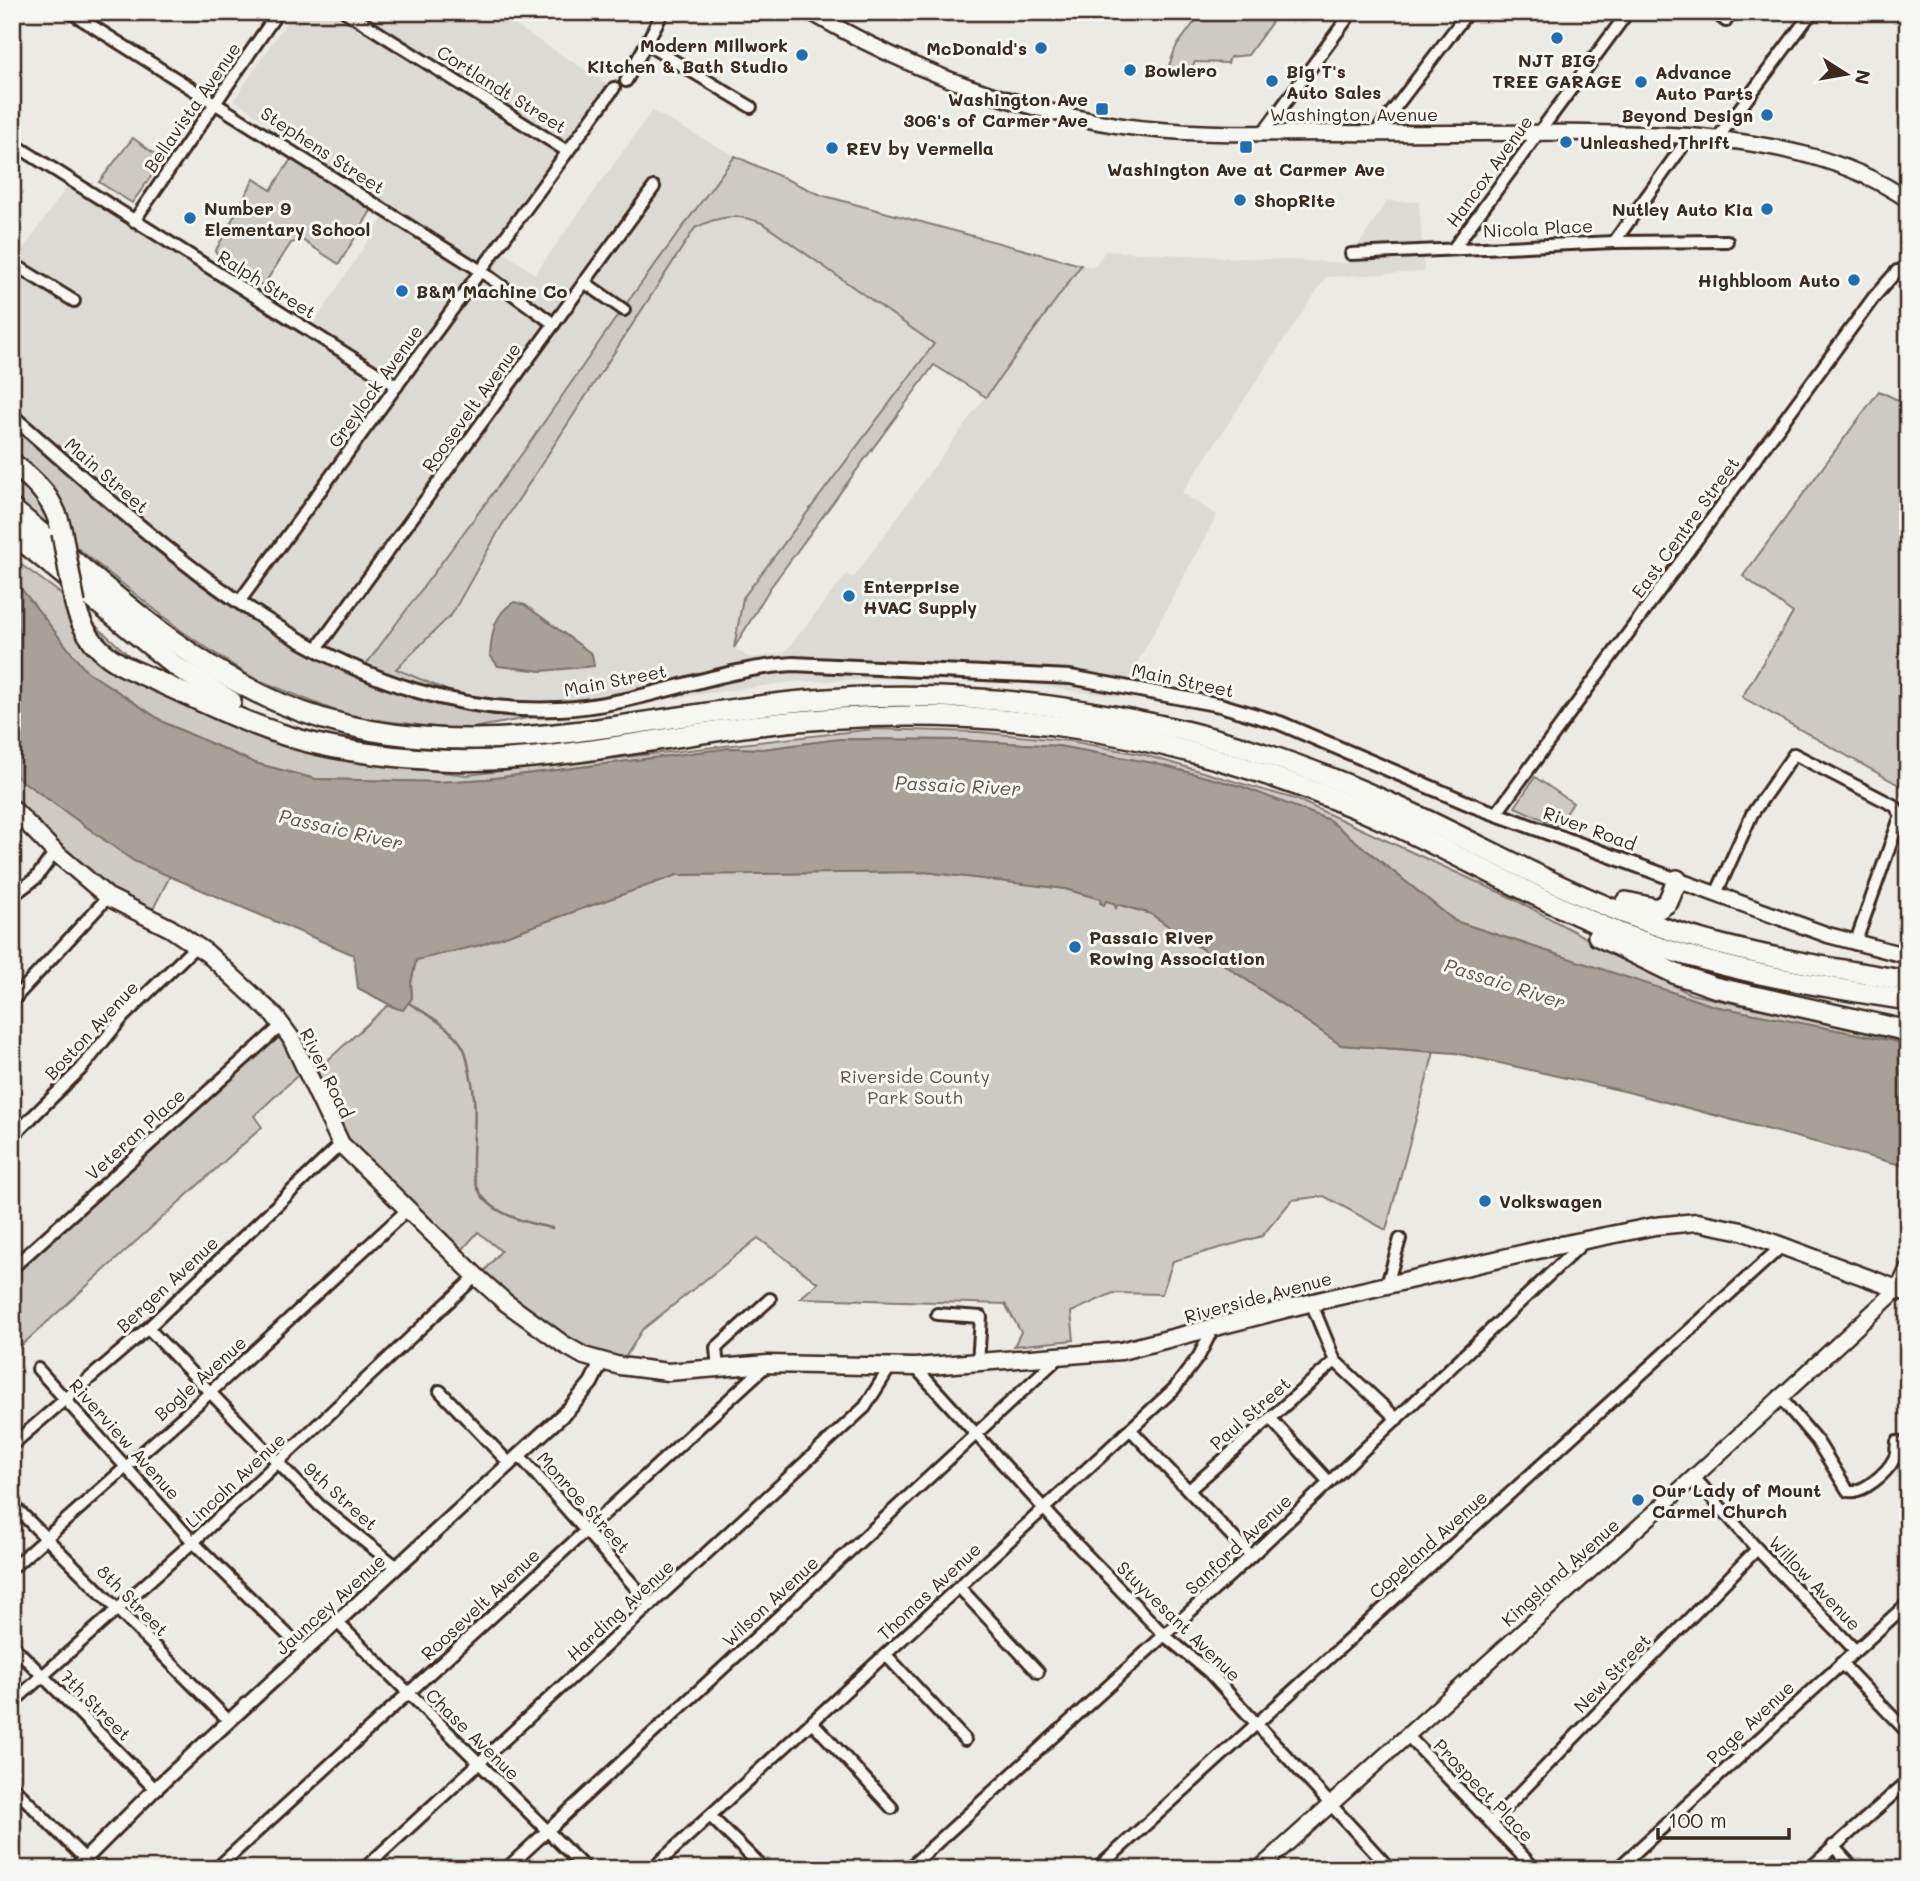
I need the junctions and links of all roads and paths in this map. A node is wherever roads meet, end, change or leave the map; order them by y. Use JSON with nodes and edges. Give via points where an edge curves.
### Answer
{"nodes":[{"id":1,"x":70,"y":12,"type":"edge"},
{"id":2,"x":278,"y":12,"type":"edge"},
{"id":3,"x":346,"y":12,"type":"edge"},
{"id":4,"x":663,"y":12,"type":"edge"},
{"id":5,"x":810,"y":12,"type":"edge"},
{"id":6,"x":1352,"y":12,"type":"edge"},
{"id":7,"x":1468,"y":12,"type":"edge"},
{"id":8,"x":1628,"y":12,"type":"edge"},
{"id":9,"x":1714,"y":12,"type":"edge"},
{"id":10,"x":1812,"y":12,"type":"edge"},
{"id":11,"x":1899,"y":12,"type":"edge"},
{"id":12,"x":1908,"y":19,"type":"edge"},
{"id":13,"x":1726,"y":21,"type":"dead end"},
{"id":14,"x":646,"y":44,"type":"junction"},
{"id":15,"x":625,"y":81,"type":"dead end"},
{"id":16,"x":614,"y":88,"type":"dead end"},
{"id":17,"x":216,"y":103,"type":"junction"},
{"id":18,"x":751,"y":107,"type":"dead end"},
{"id":19,"x":1538,"y":133,"type":"junction"},
{"id":20,"x":1262,"y":134,"type":"junction"},
{"id":21,"x":1375,"y":134,"type":"junction"},
{"id":22,"x":1690,"y":136,"type":"junction"},
{"id":23,"x":1717,"y":139,"type":"junction"},
{"id":24,"x":12,"y":143,"type":"edge"},
{"id":25,"x":568,"y":151,"type":"junction"},
{"id":26,"x":654,"y":187,"type":"dead end"},
{"id":27,"x":1908,"y":200,"type":"edge"},
{"id":28,"x":134,"y":222,"type":"junction"},
{"id":29,"x":1727,"y":241,"type":"dead end"},
{"id":30,"x":1615,"y":242,"type":"junction"},
{"id":31,"x":1453,"y":249,"type":"junction"},
{"id":32,"x":1351,"y":254,"type":"dead end"},
{"id":33,"x":12,"y":263,"type":"edge"},
{"id":34,"x":1908,"y":270,"type":"edge"},
{"id":35,"x":481,"y":271,"type":"junction"},
{"id":36,"x":584,"y":282,"type":"junction"},
{"id":37,"x":74,"y":301,"type":"dead end"},
{"id":38,"x":624,"y":310,"type":"dead end"},
{"id":39,"x":554,"y":324,"type":"junction"},
{"id":40,"x":397,"y":386,"type":"junction"},
{"id":41,"x":12,"y":416,"type":"edge"},
{"id":42,"x":12,"y":463,"type":"edge"},
{"id":43,"x":12,"y":509,"type":"edge"},
{"id":44,"x":12,"y":533,"type":"edge"},
{"id":45,"x":239,"y":602,"type":"junction"},
{"id":46,"x":318,"y":648,"type":"junction"},
{"id":47,"x":1266,"y":718,"type":"joint"},
{"id":48,"x":370,"y":751,"type":"junction"},
{"id":49,"x":12,"y":808,"type":"edge"},
{"id":50,"x":1496,"y":814,"type":"junction"},
{"id":51,"x":1435,"y":824,"type":"junction"},
{"id":52,"x":55,"y":852,"type":"junction"},
{"id":53,"x":1676,"y":880,"type":"junction"},
{"id":54,"x":1521,"y":888,"type":"junction"},
{"id":55,"x":1716,"y":894,"type":"junction"},
{"id":56,"x":12,"y":896,"type":"edge"},
{"id":57,"x":108,"y":897,"type":"junction"},
{"id":58,"x":1855,"y":944,"type":"junction"},
{"id":59,"x":196,"y":946,"type":"junction"},
{"id":60,"x":1908,"y":956,"type":"edge"},
{"id":61,"x":1908,"y":981,"type":"edge"},
{"id":62,"x":1908,"y":1000,"type":"edge"},
{"id":63,"x":12,"y":1001,"type":"edge"},
{"id":64,"x":282,"y":1025,"type":"junction"},
{"id":65,"x":1908,"y":1031,"type":"edge"},
{"id":66,"x":12,"y":1137,"type":"edge"},
{"id":67,"x":341,"y":1144,"type":"junction"},
{"id":68,"x":407,"y":1210,"type":"junction"},
{"id":69,"x":1400,"y":1239,"type":"dead end"},
{"id":70,"x":1587,"y":1240,"type":"junction"},
{"id":71,"x":1782,"y":1246,"type":"junction"},
{"id":72,"x":12,"y":1268,"type":"edge"},
{"id":73,"x":1908,"y":1268,"type":"edge"},
{"id":74,"x":476,"y":1276,"type":"junction"},
{"id":75,"x":1387,"y":1285,"type":"junction"},
{"id":76,"x":1903,"y":1291,"type":"edge"},
{"id":77,"x":770,"y":1299,"type":"dead end"},
{"id":78,"x":1311,"y":1302,"type":"junction"},
{"id":79,"x":937,"y":1314,"type":"dead end"},
{"id":80,"x":1214,"y":1326,"type":"junction"},
{"id":81,"x":148,"y":1328,"type":"junction"},
{"id":82,"x":1058,"y":1358,"type":"junction"},
{"id":83,"x":602,"y":1362,"type":"junction"},
{"id":84,"x":1335,"y":1362,"type":"junction"},
{"id":85,"x":768,"y":1364,"type":"junction"},
{"id":86,"x":978,"y":1364,"type":"junction"},
{"id":87,"x":890,"y":1367,"type":"junction"},
{"id":88,"x":915,"y":1367,"type":"junction"},
{"id":89,"x":718,"y":1368,"type":"junction"},
{"id":90,"x":38,"y":1369,"type":"dead end"},
{"id":91,"x":440,"y":1391,"type":"dead end"},
{"id":92,"x":211,"y":1392,"type":"junction"},
{"id":93,"x":1779,"y":1396,"type":"junction"},
{"id":94,"x":66,"y":1399,"type":"junction"},
{"id":95,"x":1270,"y":1418,"type":"junction"},
{"id":96,"x":1397,"y":1419,"type":"junction"},
{"id":97,"x":1130,"y":1429,"type":"junction"},
{"id":98,"x":978,"y":1433,"type":"junction"},
{"id":99,"x":1897,"y":1442,"type":"dead end"},
{"id":100,"x":12,"y":1445,"type":"edge"},
{"id":101,"x":515,"y":1460,"type":"junction"},
{"id":102,"x":280,"y":1463,"type":"junction"},
{"id":103,"x":128,"y":1467,"type":"junction"},
{"id":104,"x":1695,"y":1477,"type":"junction"},
{"id":105,"x":1329,"y":1482,"type":"junction"},
{"id":106,"x":1189,"y":1490,"type":"junction"},
{"id":107,"x":12,"y":1504,"type":"edge"},
{"id":108,"x":1045,"y":1507,"type":"junction"},
{"id":109,"x":586,"y":1530,"type":"junction"},
{"id":110,"x":47,"y":1537,"type":"junction"},
{"id":111,"x":193,"y":1542,"type":"junction"},
{"id":112,"x":1758,"y":1549,"type":"junction"},
{"id":113,"x":1251,"y":1556,"type":"junction"},
{"id":114,"x":397,"y":1567,"type":"junction"},
{"id":115,"x":12,"y":1568,"type":"edge"},
{"id":116,"x":958,"y":1587,"type":"junction"},
{"id":117,"x":1908,"y":1603,"type":"edge"},
{"id":118,"x":651,"y":1605,"type":"junction"},
{"id":119,"x":118,"y":1609,"type":"junction"},
{"id":120,"x":337,"y":1622,"type":"junction"},
{"id":121,"x":1164,"y":1635,"type":"junction"},
{"id":122,"x":12,"y":1645,"type":"edge"},
{"id":123,"x":1855,"y":1650,"type":"junction"},
{"id":124,"x":304,"y":1651,"type":"junction"},
{"id":125,"x":886,"y":1655,"type":"junction"},
{"id":126,"x":1841,"y":1663,"type":"junction"},
{"id":127,"x":1038,"y":1672,"type":"dead end"},
{"id":128,"x":43,"y":1675,"type":"junction"},
{"id":129,"x":407,"y":1695,"type":"junction"},
{"id":130,"x":12,"y":1703,"type":"edge"},
{"id":131,"x":229,"y":1721,"type":"junction"},
{"id":132,"x":813,"y":1723,"type":"junction"},
{"id":133,"x":1257,"y":1723,"type":"junction"},
{"id":134,"x":1908,"y":1733,"type":"edge"},
{"id":135,"x":1407,"y":1735,"type":"junction"},
{"id":136,"x":965,"y":1740,"type":"dead end"},
{"id":137,"x":480,"y":1764,"type":"junction"},
{"id":138,"x":1907,"y":1781,"type":"edge"},
{"id":139,"x":12,"y":1786,"type":"edge"},
{"id":140,"x":155,"y":1789,"type":"junction"},
{"id":141,"x":1329,"y":1804,"type":"junction"},
{"id":142,"x":892,"y":1808,"type":"dead end"},
{"id":143,"x":710,"y":1816,"type":"junction"},
{"id":144,"x":1492,"y":1822,"type":"junction"},
{"id":145,"x":547,"y":1831,"type":"junction"},
{"id":146,"x":1833,"y":1846,"type":"junction"},
{"id":147,"x":91,"y":1864,"type":"edge"},
{"id":148,"x":75,"y":1869,"type":"edge"},
{"id":149,"x":216,"y":1869,"type":"edge"},
{"id":150,"x":364,"y":1869,"type":"edge"},
{"id":151,"x":506,"y":1869,"type":"edge"},
{"id":152,"x":586,"y":1869,"type":"edge"},
{"id":153,"x":652,"y":1869,"type":"edge"},
{"id":154,"x":764,"y":1869,"type":"edge"},
{"id":155,"x":908,"y":1869,"type":"edge"},
{"id":156,"x":1097,"y":1869,"type":"edge"},
{"id":157,"x":1259,"y":1869,"type":"edge"},
{"id":158,"x":1390,"y":1869,"type":"edge"},
{"id":159,"x":1535,"y":1869,"type":"edge"},
{"id":160,"x":1617,"y":1869,"type":"edge"},
{"id":161,"x":1809,"y":1869,"type":"edge"},
{"id":162,"x":1854,"y":1869,"type":"edge"}],
"edges":[{"from":1,"to":17,"type":"street","name":"Stephens Street"},
{"from":2,"to":17,"type":"street","name":"Bellavista Avenue"},
{"from":3,"to":25,"type":"street","name":"Cortlandt Street"},
{"from":4,"to":14,"type":"street"},
{"from":5,"to":20,"type":"main road","name":"Washington Avenue","via":[[919,69],[1030,107],[1153,130]]},
{"from":6,"to":20,"type":"street"},
{"from":7,"to":21,"type":"street"},
{"from":8,"to":19,"type":"street","name":"Hancox Avenue"},
{"from":9,"to":13,"type":"street"},
{"from":10,"to":23,"type":"street"},
{"from":11,"to":12,"type":"street"},
{"from":14,"to":15,"type":"street"},
{"from":14,"to":18,"type":"street"},
{"from":16,"to":25,"type":"street","name":"Greylock Avenue"},
{"from":17,"to":28,"type":"street","name":"Bellavista Avenue"},
{"from":17,"to":35,"type":"street","name":"Stephens Street"},
{"from":19,"to":21,"type":"main road","name":"Washington Avenue"},
{"from":19,"to":22,"type":"main road","name":"Washington Avenue"},
{"from":19,"to":31,"type":"street","name":"Hancox Avenue"},
{"from":20,"to":21,"type":"main road","name":"Washington Avenue"},
{"from":22,"to":23,"type":"main road","name":"Washington Avenue"},
{"from":22,"to":30,"type":"street"},
{"from":23,"to":27,"type":"main road","name":"Washington Avenue","via":[[1788,150],[1835,164]]},
{"from":24,"to":28,"type":"street","name":"Ralph Street"},
{"from":25,"to":35,"type":"street","name":"Greylock Avenue"},
{"from":26,"to":36,"type":"street","name":"Roosevelt Avenue"},
{"from":28,"to":40,"type":"street","name":"Ralph Street"},
{"from":29,"to":30,"type":"street","name":"Nicola Place"},
{"from":30,"to":31,"type":"street","name":"Nicola Place"},
{"from":31,"to":32,"type":"street","name":"Nicola Place"},
{"from":33,"to":37,"type":"street"},
{"from":34,"to":50,"type":"street","name":"East Centre Street","via":[[1898,271],[1874,297]]},
{"from":35,"to":39,"type":"street","name":"Stephens Street"},
{"from":35,"to":40,"type":"street","name":"Greylock Avenue"},
{"from":36,"to":38,"type":"street"},
{"from":36,"to":39,"type":"street","name":"Roosevelt Avenue"},
{"from":39,"to":46,"type":"street","name":"Roosevelt Avenue"},
{"from":40,"to":45,"type":"street","name":"Greylock Avenue"},
{"from":41,"to":45,"type":"street","name":"Main Street","via":[[182,562]]},
{"from":42,"to":48,"type":"highway","bridge":true,"via":[[44,490],[55,509],[82,625],[92,642],[118,664],[284,735]]},
{"from":43,"to":51,"type":"highway","via":[[204,663],[275,701],[352,728],[420,739],[486,741],[835,699],[934,697],[1020,702],[1128,718],[1223,741],[1316,772]]},
{"from":44,"to":48,"type":"highway","via":[[214,692],[302,733]]},
{"from":45,"to":46,"type":"street","name":"Main Street"},
{"from":46,"to":47,"type":"street","name":"Main Street","via":[[414,692],[505,708],[601,705],[727,673],[793,664],[1070,677]]},
{"from":47,"to":50,"type":"street","name":"River Road"},
{"from":48,"to":54,"type":"highway","via":[[441,760],[487,760],[816,719],[901,716],[1029,722],[1156,743],[1279,778],[1368,814]]},
{"from":49,"to":52,"type":"main road","name":"River Road"},
{"from":50,"to":53,"type":"street","name":"River Road"},
{"from":51,"to":53,"type":"highway","via":[[1650,910],[1668,902]]},
{"from":51,"to":61,"type":"highway","via":[[1592,901],[1670,931],[1773,958]]},
{"from":52,"to":56,"type":"street","via":[[36,878]]},
{"from":52,"to":57,"type":"main road","name":"River Road"},
{"from":53,"to":55,"type":"main road","name":"River Road"},
{"from":54,"to":62,"type":"highway","via":[[1614,930],[1705,961],[1769,977]]},
{"from":54,"to":65,"type":"highway","via":[[1538,906],[1695,981]]},
{"from":55,"to":58,"type":"main road","name":"River Road"},
{"from":55,"to":58,"type":"street","via":[[1752,814],[1794,754],[1895,806],[1900,815]]},
{"from":57,"to":59,"type":"main road","name":"River Road"},
{"from":57,"to":63,"type":"street"},
{"from":58,"to":60,"type":"main road","name":"River Road"},
{"from":59,"to":64,"type":"main road","name":"River Road"},
{"from":59,"to":66,"type":"street","name":"Boston Avenue"},
{"from":64,"to":67,"type":"main road","name":"River Road"},
{"from":64,"to":72,"type":"street","name":"Veteran Place"},
{"from":67,"to":68,"type":"main road","name":"River Road"},
{"from":67,"to":81,"type":"street","name":"Bergen Avenue"},
{"from":68,"to":74,"type":"main road","name":"River Road"},
{"from":68,"to":92,"type":"street","name":"Bogle Avenue"},
{"from":69,"to":75,"type":"street"},
{"from":70,"to":71,"type":"main road","name":"Riverside Avenue","via":[[1697,1222],[1742,1231]]},
{"from":70,"to":75,"type":"main road","name":"Riverside Avenue"},
{"from":70,"to":96,"type":"street","name":"Sanford Avenue"},
{"from":71,"to":76,"type":"main road","name":"Riverside Avenue"},
{"from":71,"to":133,"type":"street","name":"Copeland Avenue"},
{"from":73,"to":76,"type":"main road","name":"Kingsland Avenue"},
{"from":74,"to":83,"type":"main road","name":"River Road","via":[[543,1331]]},
{"from":74,"to":102,"type":"street","name":"Lincoln Avenue"},
{"from":75,"to":78,"type":"main road","name":"Riverside Avenue"},
{"from":76,"to":93,"type":"main road","name":"Kingsland Avenue"},
{"from":77,"to":89,"type":"street","via":[[716,1348]]},
{"from":78,"to":80,"type":"main road","name":"Riverside Avenue"},
{"from":78,"to":84,"type":"street"},
{"from":79,"to":86,"type":"street","via":[[981,1317]]},
{"from":80,"to":82,"type":"main road","name":"Riverside Avenue","via":[[1121,1351]]},
{"from":80,"to":97,"type":"street","name":"Thomas Avenue","via":[[1187,1373]]},
{"from":81,"to":92,"type":"street","name":"9th Street"},
{"from":81,"to":94,"type":"street","name":"Bergen Avenue"},
{"from":82,"to":86,"type":"main road","name":"Riverside Avenue"},
{"from":82,"to":98,"type":"street","name":"Wilson Avenue"},
{"from":83,"to":89,"type":"main road","name":"Riverside Avenue","via":[[645,1371]]},
{"from":83,"to":101,"type":"street","name":"Jauncey Avenue","via":[[583,1394]]},
{"from":84,"to":95,"type":"street","name":"Paul Street"},
{"from":84,"to":96,"type":"street"},
{"from":85,"to":87,"type":"main road","name":"Riverside Avenue"},
{"from":85,"to":89,"type":"main road","name":"Riverside Avenue"},
{"from":85,"to":109,"type":"street","name":"Roosevelt Avenue"},
{"from":86,"to":88,"type":"main road","name":"Riverside Avenue"},
{"from":87,"to":88,"type":"main road","name":"Riverside Avenue"},
{"from":87,"to":118,"type":"street","name":"Harding Avenue","via":[[865,1407]]},
{"from":88,"to":98,"type":"street","name":"Stuyvesant Avenue"},
{"from":90,"to":94,"type":"street","name":"Riverview Avenue"},
{"from":91,"to":101,"type":"street","name":"Monroe Street"},
{"from":92,"to":102,"type":"street","name":"9th Street"},
{"from":92,"to":103,"type":"street","name":"Bogle Avenue"},
{"from":93,"to":99,"type":"street","via":[[1817,1440],[1848,1491],[1870,1484],[1895,1459]]},
{"from":93,"to":104,"type":"main road","name":"Kingsland Avenue"},
{"from":94,"to":100,"type":"street","name":"Bergen Avenue"},
{"from":94,"to":103,"type":"street","name":"Riverview Avenue"},
{"from":95,"to":105,"type":"street"},
{"from":95,"to":106,"type":"street","name":"Paul Street"},
{"from":96,"to":105,"type":"street","name":"Sanford Avenue"},
{"from":97,"to":106,"type":"street"},
{"from":97,"to":108,"type":"street","name":"Thomas Avenue"},
{"from":98,"to":108,"type":"street","name":"Stuyvesant Avenue"},
{"from":98,"to":145,"type":"street","name":"Wilson Avenue"},
{"from":101,"to":109,"type":"street","name":"Monroe Street"},
{"from":101,"to":114,"type":"street","name":"Jauncey Avenue"},
{"from":102,"to":111,"type":"street","name":"Lincoln Avenue"},
{"from":102,"to":114,"type":"street","name":"9th Street","via":[[320,1506]]},
{"from":103,"to":110,"type":"street","name":"Bogle Avenue"},
{"from":103,"to":111,"type":"street","name":"Riverview Avenue"},
{"from":104,"to":112,"type":"street","name":"Willow Avenue"},
{"from":104,"to":135,"type":"main road","name":"Kingsland Avenue"},
{"from":105,"to":113,"type":"street","name":"Sanford Avenue"},
{"from":106,"to":113,"type":"street"},
{"from":107,"to":110,"type":"street","name":"8th Street"},
{"from":108,"to":116,"type":"street","name":"Thomas Avenue"},
{"from":108,"to":121,"type":"street","name":"Stuyvesant Avenue"},
{"from":109,"to":118,"type":"street","name":"Monroe Street"},
{"from":109,"to":129,"type":"street","name":"Roosevelt Avenue"},
{"from":110,"to":115,"type":"street","name":"Bogle Avenue"},
{"from":110,"to":119,"type":"street","name":"8th Street"},
{"from":111,"to":119,"type":"street","name":"Lincoln Avenue"},
{"from":111,"to":124,"type":"street","name":"Riverview Avenue"},
{"from":112,"to":123,"type":"street","name":"Willow Avenue"},
{"from":112,"to":144,"type":"street","name":"New Street"},
{"from":113,"to":121,"type":"street","name":"Sanford Avenue"},
{"from":114,"to":120,"type":"street","name":"Jauncey Avenue"},
{"from":116,"to":125,"type":"street","name":"Thomas Avenue"},
{"from":116,"to":127,"type":"street"},
{"from":117,"to":123,"type":"street","name":"Page Avenue"},
{"from":118,"to":137,"type":"street","name":"Harding Avenue"},
{"from":119,"to":128,"type":"street","name":"Lincoln Avenue"},
{"from":119,"to":131,"type":"street","name":"8th Street"},
{"from":120,"to":124,"type":"street","name":"Jauncey Avenue"},
{"from":120,"to":129,"type":"street","name":"Chase Avenue"},
{"from":121,"to":133,"type":"street","name":"Stuyvesant Avenue","via":[[1209,1672]]},
{"from":121,"to":155,"type":"street","name":"Sanford Avenue"},
{"from":122,"to":128,"type":"street","name":"7th Street"},
{"from":123,"to":126,"type":"street","name":"Page Avenue"},
{"from":124,"to":131,"type":"street","name":"Jauncey Avenue"},
{"from":125,"to":132,"type":"street","name":"Thomas Avenue"},
{"from":125,"to":136,"type":"street"},
{"from":126,"to":134,"type":"street"},
{"from":126,"to":160,"type":"street","name":"Page Avenue"},
{"from":128,"to":130,"type":"street","name":"Lincoln Avenue"},
{"from":128,"to":140,"type":"street","name":"7th Street"},
{"from":129,"to":137,"type":"street","name":"Chase Avenue"},
{"from":129,"to":149,"type":"street","name":"Roosevelt Avenue"},
{"from":131,"to":140,"type":"street","name":"Jauncey Avenue"},
{"from":132,"to":142,"type":"street"},
{"from":132,"to":143,"type":"street","name":"Thomas Avenue"},
{"from":133,"to":141,"type":"street","name":"Stuyvesant Avenue"},
{"from":133,"to":156,"type":"street","name":"Copeland Avenue"},
{"from":135,"to":141,"type":"main road","name":"Kingsland Avenue"},
{"from":135,"to":144,"type":"street","name":"Prospect Place"},
{"from":137,"to":145,"type":"street","name":"Chase Avenue"},
{"from":137,"to":150,"type":"street","name":"Harding Avenue"},
{"from":138,"to":146,"type":"street"},
{"from":139,"to":147,"type":"street"},
{"from":140,"to":147,"type":"street","name":"Jauncey Avenue"},
{"from":141,"to":157,"type":"main road","name":"Kingsland Avenue"},
{"from":141,"to":158,"type":"street","name":"Stuyvesant Avenue"},
{"from":143,"to":153,"type":"street","name":"Thomas Avenue"},
{"from":143,"to":154,"type":"street"},
{"from":144,"to":159,"type":"street","name":"Prospect Place"},
{"from":145,"to":151,"type":"street","name":"Wilson Avenue"},
{"from":145,"to":152,"type":"street","name":"Chase Avenue"},
{"from":146,"to":161,"type":"street"},
{"from":146,"to":162,"type":"street"},
{"from":147,"to":148,"type":"street","name":"Jauncey Avenue"}]}
